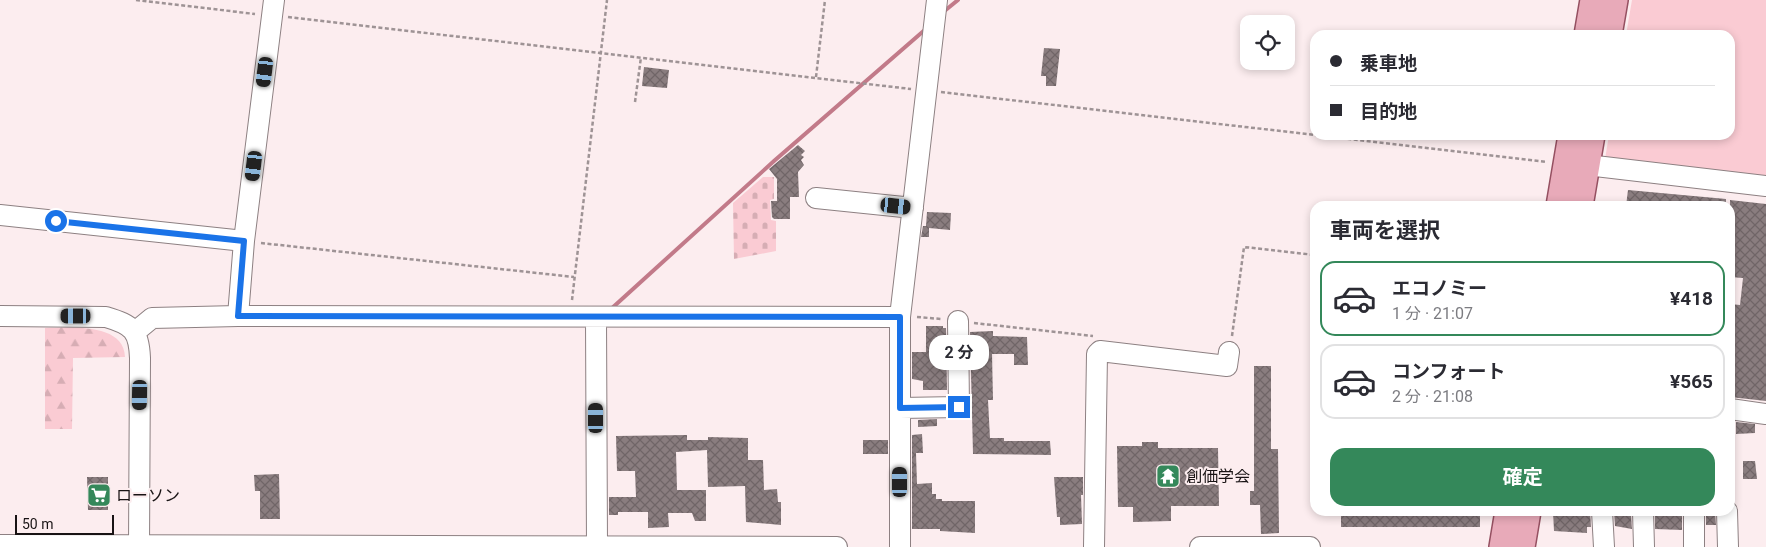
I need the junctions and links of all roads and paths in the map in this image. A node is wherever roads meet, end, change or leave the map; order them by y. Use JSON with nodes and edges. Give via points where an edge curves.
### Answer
{"nodes":[{"id":1,"x":136,"y":0,"type":"edge"},
{"id":2,"x":607,"y":0,"type":"edge"},
{"id":3,"x":825,"y":0,"type":"edge"},
{"id":4,"x":937,"y":0,"type":"edge"},
{"id":5,"x":1593,"y":0,"type":"edge"},
{"id":6,"x":1615,"y":0,"type":"edge"},
{"id":7,"x":273,"y":8,"type":"edge"},
{"id":8,"x":1588,"y":30,"type":"edge"},
{"id":9,"x":1610,"y":30,"type":"edge"},
{"id":10,"x":601,"y":53,"type":"junction"},
{"id":11,"x":640,"y":57,"type":"junction"},
{"id":12,"x":816,"y":77,"type":"junction"},
{"id":13,"x":927,"y":90,"type":"junction"},
{"id":14,"x":635,"y":102,"type":"dead end"},
{"id":15,"x":1310,"y":134,"type":"edge"},
{"id":16,"x":1358,"y":140,"type":"edge"},
{"id":17,"x":1572,"y":140,"type":"edge"},
{"id":18,"x":1589,"y":140,"type":"edge"},
{"id":19,"x":1576,"y":165,"type":"junction"},
{"id":20,"x":1766,"y":186,"type":"edge"},
{"id":21,"x":816,"y":198,"type":"dead end"},
{"id":22,"x":1561,"y":201,"type":"edge"},
{"id":23,"x":1580,"y":201,"type":"edge"},
{"id":24,"x":913,"y":208,"type":"junction"},
{"id":25,"x":0,"y":215,"type":"edge"},
{"id":26,"x":244,"y":241,"type":"junction"},
{"id":27,"x":1310,"y":254,"type":"edge"},
{"id":28,"x":574,"y":277,"type":"junction"},
{"id":29,"x":0,"y":316,"type":"edge"},
{"id":30,"x":238,"y":316,"type":"junction"},
{"id":31,"x":571,"y":317,"type":"junction"},
{"id":32,"x":900,"y":317,"type":"junction"},
{"id":33,"x":596,"y":318,"type":"junction"},
{"id":34,"x":958,"y":321,"type":"junction"},
{"id":35,"x":135,"y":332,"type":"junction"},
{"id":36,"x":1102,"y":337,"type":"dead end"},
{"id":37,"x":1229,"y":352,"type":"joint"},
{"id":38,"x":900,"y":408,"type":"junction"},
{"id":39,"x":1735,"y":411,"type":"edge"},
{"id":40,"x":1766,"y":414,"type":"edge"},
{"id":41,"x":1507,"y":516,"type":"edge"},
{"id":42,"x":1527,"y":516,"type":"edge"},
{"id":43,"x":1602,"y":516,"type":"edge"},
{"id":44,"x":1643,"y":516,"type":"edge"},
{"id":45,"x":1694,"y":516,"type":"edge"},
{"id":46,"x":1727,"y":516,"type":"edge"},
{"id":47,"x":0,"y":545,"type":"edge"},
{"id":48,"x":139,"y":546,"type":"edge"},
{"id":49,"x":590,"y":546,"type":"edge"},
{"id":50,"x":837,"y":547,"type":"edge"},
{"id":51,"x":900,"y":547,"type":"edge"},
{"id":52,"x":1094,"y":547,"type":"edge"},
{"id":53,"x":1200,"y":547,"type":"edge"},
{"id":54,"x":1266,"y":547,"type":"edge"},
{"id":55,"x":1310,"y":547,"type":"edge"},
{"id":56,"x":1502,"y":547,"type":"edge"},
{"id":57,"x":1522,"y":547,"type":"edge"},
{"id":58,"x":1604,"y":547,"type":"edge"},
{"id":59,"x":1644,"y":547,"type":"edge"},
{"id":60,"x":1694,"y":547,"type":"edge"},
{"id":61,"x":1728,"y":547,"type":"edge"}],
"edges":[{"from":1,"to":7,"type":"path"},
{"from":2,"to":10,"type":"path"},
{"from":3,"to":12,"type":"path"},
{"from":4,"to":13,"type":"street"},
{"from":5,"to":8,"type":"main road"},
{"from":6,"to":9,"type":"main road"},
{"from":7,"to":10,"type":"path"},
{"from":7,"to":26,"type":"street"},
{"from":10,"to":11,"type":"path"},
{"from":10,"to":28,"type":"path"},
{"from":11,"to":12,"type":"path"},
{"from":11,"to":14,"type":"path"},
{"from":12,"to":13,"type":"path"},
{"from":13,"to":15,"type":"path"},
{"from":13,"to":24,"type":"street"},
{"from":16,"to":19,"type":"path"},
{"from":17,"to":19,"type":"main road"},
{"from":18,"to":19,"type":"main road"},
{"from":19,"to":20,"type":"street"},
{"from":19,"to":22,"type":"main road"},
{"from":19,"to":23,"type":"main road"},
{"from":21,"to":24,"type":"street"},
{"from":24,"to":32,"type":"street"},
{"from":25,"to":26,"type":"street"},
{"from":26,"to":28,"type":"path"},
{"from":26,"to":30,"type":"street"},
{"from":27,"to":37,"type":"path","via":[[1244,247]]},
{"from":28,"to":31,"type":"path"},
{"from":29,"to":35,"type":"street","via":[[106,317],[123,322]]},
{"from":30,"to":31,"type":"street"},
{"from":30,"to":35,"type":"street","via":[[152,318]]},
{"from":31,"to":33,"type":"street"},
{"from":32,"to":33,"type":"street"},
{"from":32,"to":34,"type":"path"},
{"from":32,"to":38,"type":"street"},
{"from":33,"to":49,"type":"street"},
{"from":34,"to":36,"type":"path"},
{"from":34,"to":38,"type":"street","via":[[959,407]]},
{"from":35,"to":48,"type":"street","via":[[139,339],[140,358]]},
{"from":37,"to":52,"type":"street","via":[[1227,366],[1100,351]]},
{"from":38,"to":51,"type":"street"},
{"from":39,"to":40,"type":"street"},
{"from":41,"to":56,"type":"main road"},
{"from":42,"to":57,"type":"main road"},
{"from":43,"to":58,"type":"street"},
{"from":44,"to":59,"type":"street"},
{"from":45,"to":60,"type":"street"},
{"from":46,"to":61,"type":"street"},
{"from":47,"to":48,"type":"street"},
{"from":48,"to":49,"type":"street"},
{"from":49,"to":50,"type":"street"},
{"from":53,"to":54,"type":"street"},
{"from":54,"to":55,"type":"street"}]}
